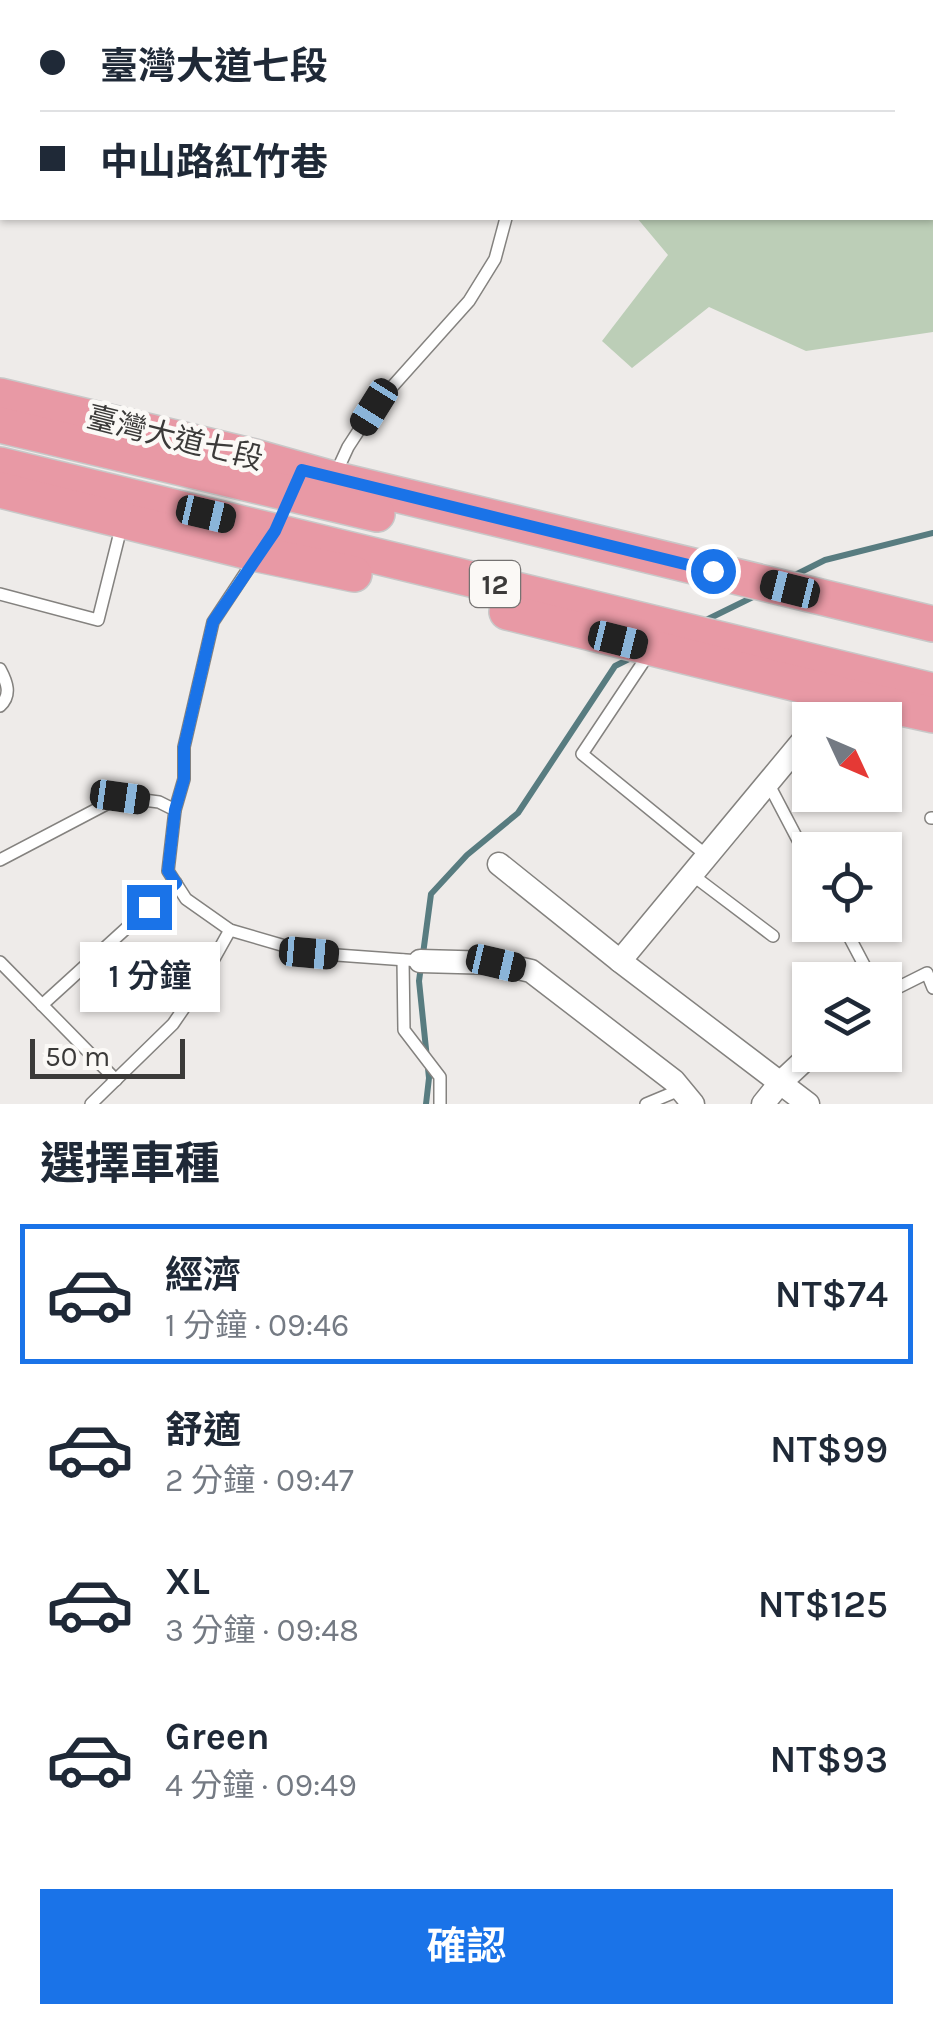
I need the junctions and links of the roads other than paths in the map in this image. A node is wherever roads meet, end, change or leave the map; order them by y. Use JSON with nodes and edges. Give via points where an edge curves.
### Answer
{"nodes":[{"id":1,"x":505,"y":220,"type":"edge"},
{"id":2,"x":0,"y":396,"type":"edge"},
{"id":3,"x":0,"y":425,"type":"edge"},
{"id":4,"x":0,"y":465,"type":"edge"},
{"id":5,"x":309,"y":482,"type":"junction"},
{"id":6,"x":0,"y":490,"type":"edge"},
{"id":7,"x":123,"y":520,"type":"junction"},
{"id":8,"x":267,"y":542,"type":"junction"},
{"id":9,"x":0,"y":594,"type":"edge"},
{"id":10,"x":933,"y":624,"type":"edge"},
{"id":11,"x":715,"y":638,"type":"junction"},
{"id":12,"x":933,"y":644,"type":"edge"},
{"id":13,"x":652,"y":649,"type":"junction"},
{"id":14,"x":0,"y":669,"type":"edge"},
{"id":15,"x":933,"y":691,"type":"edge"},
{"id":16,"x":813,"y":702,"type":"edge"},
{"id":17,"x":0,"y":706,"type":"edge"},
{"id":18,"x":933,"y":706,"type":"edge"},
{"id":19,"x":902,"y":713,"type":"edge"},
{"id":20,"x":933,"y":715,"type":"edge"},
{"id":21,"x":792,"y":752,"type":"edge"},
{"id":22,"x":766,"y":782,"type":"junction"},
{"id":23,"x":175,"y":810,"type":"junction"},
{"id":24,"x":793,"y":832,"type":"edge"},
{"id":25,"x":706,"y":855,"type":"junction"},
{"id":26,"x":0,"y":860,"type":"edge"},
{"id":27,"x":499,"y":864,"type":"dead end"},
{"id":28,"x":691,"y":874,"type":"junction"},
{"id":29,"x":176,"y":883,"type":"junction"},
{"id":30,"x":230,"y":930,"type":"junction"},
{"id":31,"x":774,"y":936,"type":"dead end"},
{"id":32,"x":412,"y":961,"type":"junction"},
{"id":33,"x":620,"y":961,"type":"junction"},
{"id":34,"x":0,"y":962,"type":"edge"},
{"id":35,"x":902,"y":986,"type":"edge"},
{"id":36,"x":933,"y":988,"type":"edge"},
{"id":37,"x":42,"y":1006,"type":"junction"},
{"id":38,"x":792,"y":1072,"type":"edge"},
{"id":39,"x":116,"y":1080,"type":"junction"},
{"id":40,"x":780,"y":1083,"type":"junction"},
{"id":41,"x":688,"y":1096,"type":"edge"},
{"id":42,"x":91,"y":1104,"type":"edge"},
{"id":43,"x":440,"y":1104,"type":"edge"},
{"id":44,"x":646,"y":1104,"type":"edge"},
{"id":45,"x":763,"y":1104,"type":"edge"},
{"id":46,"x":808,"y":1104,"type":"edge"}],
"edges":[{"from":1,"to":5,"type":"lane","via":[[495,259],[469,300],[374,407],[348,447]]},
{"from":2,"to":5,"type":"main road","name":"臺灣大道七段","number":"12"},
{"from":3,"to":5,"type":"main road","name":"臺灣大道七段","number":"12"},
{"from":4,"to":8,"type":"main road","number":"12"},
{"from":5,"to":8,"type":"lane"},
{"from":5,"to":10,"type":"main road","name":"臺灣大道七段","number":"12"},
{"from":5,"to":12,"type":"main road","name":"臺灣大道七段","number":"12","via":[[450,530]]},
{"from":6,"to":7,"type":"main road","number":"12"},
{"from":7,"to":8,"type":"main road","number":"12"},
{"from":7,"to":9,"type":"lane","via":[[98,620]]},
{"from":8,"to":11,"type":"main road","number":"12"},
{"from":8,"to":13,"type":"main road","number":"12","via":[[358,575]]},
{"from":8,"to":23,"type":"lane","via":[[213,622]]},
{"from":11,"to":15,"type":"main road","number":"12"},
{"from":11,"to":18,"type":"main road","number":"12","via":[[748,662]]},
{"from":13,"to":16,"type":"main road","number":"12"},
{"from":13,"to":25,"type":"lane","via":[[582,754]]},
{"from":14,"to":17,"type":"lane","via":[[8,685]]},
{"from":19,"to":20,"type":"main road","number":"12"},
{"from":21,"to":22,"type":"street"},
{"from":22,"to":24,"type":"lane"},
{"from":22,"to":25,"type":"street"},
{"from":23,"to":26,"type":"lane","via":[[120,797]]},
{"from":23,"to":29,"type":"lane","via":[[168,871]]},
{"from":25,"to":28,"type":"street"},
{"from":27,"to":33,"type":"street"},
{"from":28,"to":31,"type":"lane"},
{"from":28,"to":33,"type":"street"},
{"from":29,"to":30,"type":"lane","via":[[186,899]]},
{"from":29,"to":37,"type":"lane"},
{"from":30,"to":32,"type":"lane","via":[[309,953]]},
{"from":30,"to":39,"type":"lane","via":[[173,1024]]},
{"from":32,"to":41,"type":"street","via":[[496,963],[531,971]]},
{"from":32,"to":43,"type":"lane","via":[[404,1030],[440,1077]]},
{"from":33,"to":40,"type":"street"},
{"from":34,"to":37,"type":"lane"},
{"from":35,"to":36,"type":"lane","via":[[926,974]]},
{"from":37,"to":39,"type":"lane"},
{"from":38,"to":40,"type":"street"},
{"from":39,"to":42,"type":"lane"},
{"from":40,"to":45,"type":"street"},
{"from":40,"to":46,"type":"street"},
{"from":41,"to":44,"type":"lane"}]}
